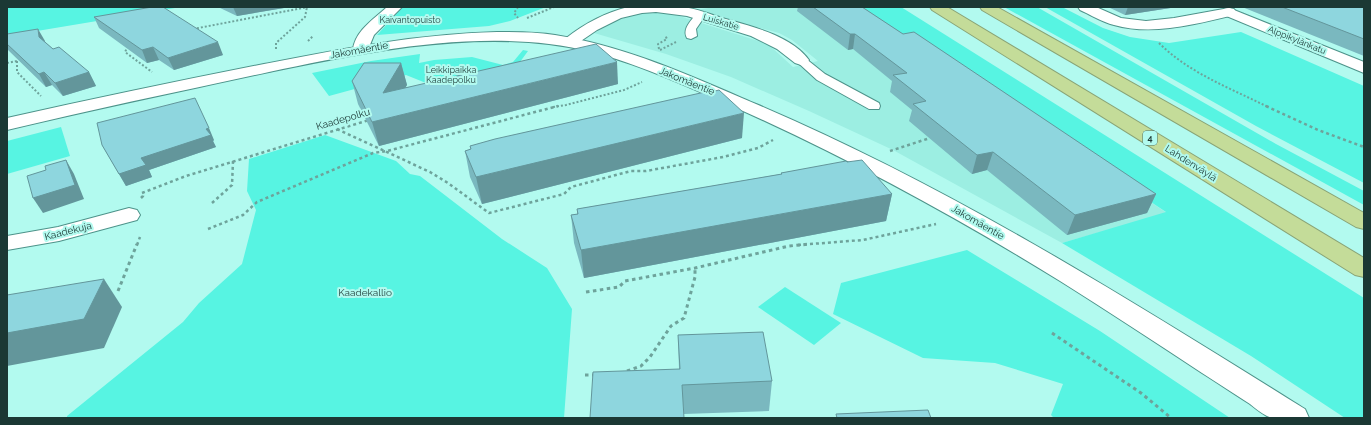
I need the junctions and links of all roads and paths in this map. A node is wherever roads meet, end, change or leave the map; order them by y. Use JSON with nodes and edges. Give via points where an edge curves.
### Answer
{"nodes":[{"id":1,"x":308,"y":7,"type":"edge"},
{"id":2,"x":395,"y":7,"type":"edge"},
{"id":3,"x":518,"y":7,"type":"edge"},
{"id":4,"x":554,"y":7,"type":"edge"},
{"id":5,"x":937,"y":7,"type":"edge"},
{"id":6,"x":987,"y":7,"type":"edge"},
{"id":7,"x":1085,"y":7,"type":"edge"},
{"id":8,"x":1235,"y":10,"type":"edge"},
{"id":9,"x":700,"y":16,"type":"junction"},
{"id":10,"x":530,"y":17,"type":"dead end"},
{"id":11,"x":522,"y":20,"type":"dead end"},
{"id":12,"x":192,"y":29,"type":"edge"},
{"id":13,"x":665,"y":35,"type":"dead end"},
{"id":14,"x":691,"y":36,"type":"dead end"},
{"id":15,"x":1154,"y":39,"type":"dead end"},
{"id":16,"x":570,"y":42,"type":"junction"},
{"id":17,"x":131,"y":44,"type":"edge"},
{"id":18,"x":672,"y":44,"type":"dead end"},
{"id":19,"x":276,"y":49,"type":"dead end"},
{"id":20,"x":361,"y":49,"type":"junction"},
{"id":21,"x":24,"y":59,"type":"edge"},
{"id":22,"x":801,"y":60,"type":"joint"},
{"id":23,"x":17,"y":61,"type":"junction"},
{"id":24,"x":7,"y":63,"type":"edge"},
{"id":25,"x":1364,"y":68,"type":"edge"},
{"id":26,"x":664,"y":72,"type":"junction"},
{"id":27,"x":159,"y":90,"type":"junction"},
{"id":28,"x":44,"y":99,"type":"dead end"},
{"id":29,"x":874,"y":106,"type":"dead end"},
{"id":30,"x":375,"y":118,"type":"edge"},
{"id":31,"x":7,"y":124,"type":"edge"},
{"id":32,"x":797,"y":128,"type":"junction"},
{"id":33,"x":337,"y":129,"type":"junction"},
{"id":34,"x":930,"y":138,"type":"dead end"},
{"id":35,"x":1364,"y":147,"type":"edge"},
{"id":36,"x":892,"y":150,"type":"dead end"},
{"id":37,"x":387,"y":151,"type":"junction"},
{"id":38,"x":233,"y":161,"type":"junction"},
{"id":39,"x":142,"y":193,"type":"dead end"},
{"id":40,"x":212,"y":203,"type":"dead end"},
{"id":41,"x":967,"y":214,"type":"junction"},
{"id":42,"x":129,"y":215,"type":"dead end"},
{"id":43,"x":1364,"y":222,"type":"edge"},
{"id":44,"x":208,"y":229,"type":"dead end"},
{"id":45,"x":140,"y":237,"type":"dead end"},
{"id":46,"x":7,"y":243,"type":"edge"},
{"id":47,"x":695,"y":268,"type":"junction"},
{"id":48,"x":1364,"y":269,"type":"edge"},
{"id":49,"x":118,"y":291,"type":"dead end"},
{"id":50,"x":586,"y":292,"type":"dead end"},
{"id":51,"x":1052,"y":333,"type":"dead end"},
{"id":52,"x":622,"y":372,"type":"edge"},
{"id":53,"x":585,"y":375,"type":"dead end"},
{"id":54,"x":604,"y":375,"type":"edge"},
{"id":55,"x":1171,"y":418,"type":"edge"},
{"id":56,"x":1294,"y":418,"type":"edge"}],
"edges":[{"from":1,"to":12,"type":"path"},
{"from":1,"to":19,"type":"path","via":[[305,17],[276,44]]},
{"from":2,"to":20,"type":"street","via":[[364,37]]},
{"from":3,"to":11,"type":"path","via":[[514,13]]},
{"from":4,"to":10,"type":"path"},
{"from":5,"to":48,"type":"highway","name":"Lahdenväylä","number":"4"},
{"from":6,"to":43,"type":"highway"},
{"from":7,"to":8,"type":"street","via":[[1117,22],[1141,25]]},
{"from":8,"to":25,"type":"street","name":"Alppikylänkatu"},
{"from":9,"to":14,"type":"lane","via":[[691,29]]},
{"from":9,"to":16,"type":"street","name":"Luiskatie","via":[[667,8],[635,10],[589,28]]},
{"from":9,"to":22,"type":"street","name":"Luiskatie","via":[[770,37]]},
{"from":13,"to":18,"type":"path","via":[[667,39],[658,44],[660,50]]},
{"from":15,"to":35,"type":"path","via":[[1167,53],[1216,82],[1339,140]]},
{"from":16,"to":20,"type":"street","name":"Jakomäentie","via":[[529,37],[477,37]]},
{"from":16,"to":26,"type":"street","name":"Jakomäentie","via":[[622,56]]},
{"from":17,"to":27,"type":"path","via":[[125,52],[150,70],[156,78]]},
{"from":20,"to":27,"type":"street","name":"Jakomäentie"},
{"from":21,"to":23,"type":"path"},
{"from":22,"to":29,"type":"lane","via":[[821,77]]},
{"from":23,"to":24,"type":"path"},
{"from":23,"to":28,"type":"path","via":[[17,72]]},
{"from":26,"to":32,"type":"street","name":"Jakomäentie"},
{"from":26,"to":37,"type":"path","via":[[624,90],[521,114]]},
{"from":27,"to":31,"type":"street","name":"Jakomäentie"},
{"from":30,"to":33,"type":"path","name":"Kaadepolku"},
{"from":32,"to":37,"type":"path","via":[[758,148],[692,163],[632,171],[571,187],[564,194],[489,213],[448,182]]},
{"from":32,"to":41,"type":"street","name":"Jakomäentie","via":[[843,149]]},
{"from":33,"to":37,"type":"path"},
{"from":33,"to":38,"type":"path","name":"Kaadepolku"},
{"from":34,"to":36,"type":"path"},
{"from":37,"to":44,"type":"path","via":[[361,157],[268,197],[257,202],[243,215]]},
{"from":38,"to":39,"type":"path","name":"Kaadepolku"},
{"from":38,"to":40,"type":"path","via":[[232,185]]},
{"from":41,"to":47,"type":"path","via":[[940,223],[863,240],[789,246]]},
{"from":41,"to":56,"type":"street","name":"Jakomäentie","via":[[1168,337]]},
{"from":42,"to":46,"type":"street","name":"Kaadekuja","via":[[59,234]]},
{"from":45,"to":49,"type":"path"},
{"from":47,"to":50,"type":"path","via":[[624,281],[619,287]]},
{"from":47,"to":52,"type":"path","via":[[684,318],[671,326],[641,366]]},
{"from":51,"to":55,"type":"path","via":[[1141,393]]},
{"from":53,"to":54,"type":"path"}]}
